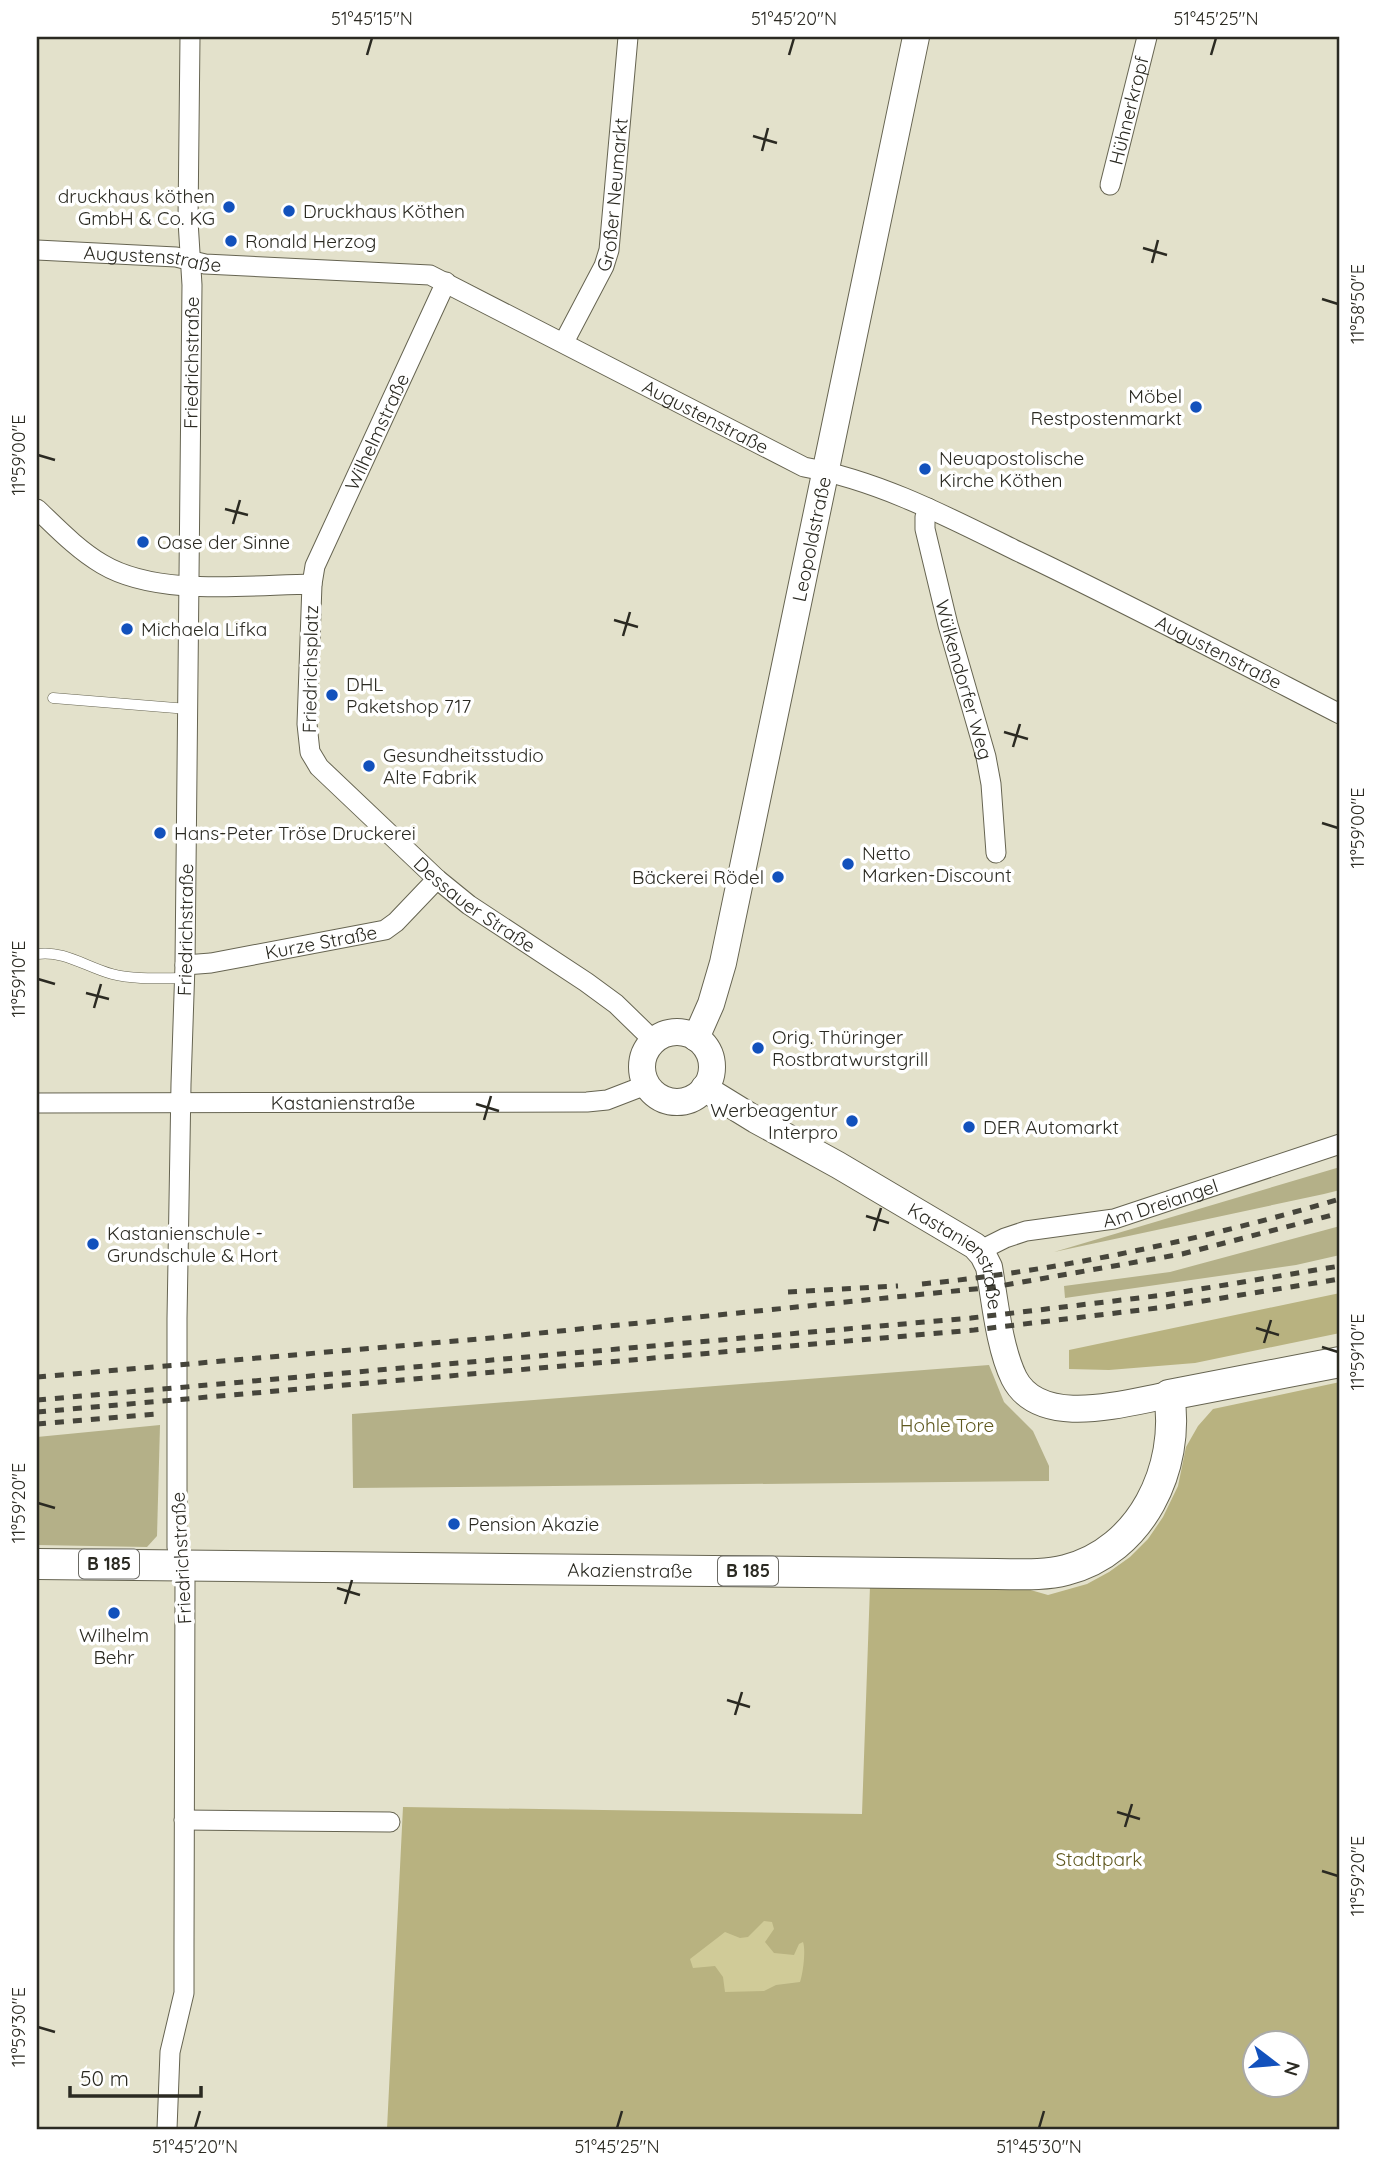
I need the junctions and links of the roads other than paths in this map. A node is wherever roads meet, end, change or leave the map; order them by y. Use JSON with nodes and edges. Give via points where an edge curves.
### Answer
{"nodes":[{"id":1,"x":190,"y":37,"type":"edge"},
{"id":2,"x":628,"y":37,"type":"edge"},
{"id":3,"x":916,"y":37,"type":"edge"},
{"id":4,"x":1147,"y":37,"type":"edge"},
{"id":5,"x":1110,"y":185,"type":"dead end"},
{"id":6,"x":37,"y":250,"type":"edge"},
{"id":7,"x":190,"y":260,"type":"junction"},
{"id":8,"x":446,"y":282,"type":"junction"},
{"id":9,"x":564,"y":342,"type":"junction"},
{"id":10,"x":826,"y":471,"type":"junction"},
{"id":11,"x":928,"y":508,"type":"junction"},
{"id":12,"x":37,"y":509,"type":"edge"},
{"id":13,"x":312,"y":584,"type":"junction"},
{"id":14,"x":189,"y":585,"type":"junction"},
{"id":15,"x":53,"y":698,"type":"dead end"},
{"id":16,"x":188,"y":709,"type":"junction"},
{"id":17,"x":1340,"y":714,"type":"edge"},
{"id":18,"x":310,"y":752,"type":"joint"},
{"id":19,"x":996,"y":853,"type":"dead end"},
{"id":20,"x":437,"y":879,"type":"junction"},
{"id":21,"x":37,"y":954,"type":"edge"},
{"id":22,"x":185,"y":972,"type":"junction"},
{"id":23,"x":696,"y":1038,"type":"junction"},
{"id":24,"x":654,"y":1041,"type":"junction"},
{"id":25,"x":646,"y":1084,"type":"junction"},
{"id":26,"x":704,"y":1088,"type":"junction"},
{"id":27,"x":37,"y":1103,"type":"edge"},
{"id":28,"x":180,"y":1104,"type":"junction"},
{"id":29,"x":1340,"y":1144,"type":"edge"},
{"id":30,"x":979,"y":1251,"type":"junction"},
{"id":31,"x":1340,"y":1362,"type":"edge"},
{"id":32,"x":1168,"y":1395,"type":"junction"},
{"id":33,"x":37,"y":1564,"type":"edge"},
{"id":34,"x":181,"y":1565,"type":"junction"},
{"id":35,"x":184,"y":1820,"type":"junction"},
{"id":36,"x":390,"y":1822,"type":"dead end"},
{"id":37,"x":167,"y":2129,"type":"edge"}],
"edges":[{"from":1,"to":7,"type":"street","name":"Friedrichstraße"},
{"from":2,"to":9,"type":"street","name":"Großer Neumarkt","via":[[609,250]]},
{"from":3,"to":10,"type":"main road","name":"Leopoldstraße"},
{"from":4,"to":5,"type":"street","name":"Hühnerkropf"},
{"from":6,"to":7,"type":"street","name":"Augustenstraße"},
{"from":7,"to":8,"type":"street","name":"Augustenstraße","via":[[408,272]]},
{"from":7,"to":14,"type":"street","name":"Friedrichstraße"},
{"from":8,"to":9,"type":"street","name":"Augustenstraße"},
{"from":8,"to":13,"type":"street","name":"Wilhelmstraße","via":[[315,566]]},
{"from":9,"to":10,"type":"street","name":"Augustenstraße","via":[[804,467]]},
{"from":10,"to":11,"type":"street","name":"Augustenstraße"},
{"from":10,"to":23,"type":"main road","name":"Leopoldstraße","via":[[723,963]]},
{"from":11,"to":17,"type":"street","name":"Augustenstraße"},
{"from":11,"to":19,"type":"street","name":"Wülkendorfer Weg","via":[[925,529],[986,757]]},
{"from":12,"to":14,"type":"street","via":[[88,555],[118,573],[150,582]]},
{"from":13,"to":14,"type":"street","name":"Friedrichsplatz"},
{"from":13,"to":18,"type":"street","name":"Friedrichsplatz"},
{"from":14,"to":16,"type":"street","name":"Friedrichstraße"},
{"from":15,"to":16,"type":"lane"},
{"from":16,"to":22,"type":"street","name":"Friedrichstraße"},
{"from":18,"to":20,"type":"street","name":"Dessauer Straße","via":[[333,780]]},
{"from":20,"to":22,"type":"street","name":"Kurze Straße","via":[[384,930]]},
{"from":20,"to":24,"type":"street","name":"Dessauer Straße","via":[[616,1004]]},
{"from":21,"to":22,"type":"lane","via":[[56,953],[123,976]]},
{"from":22,"to":28,"type":"street","name":"Friedrichstraße"},
{"from":23,"to":24,"type":"main road","via":[[674,1032]]},
{"from":23,"to":26,"type":"main road","via":[[710,1057],[711,1073]]},
{"from":24,"to":25,"type":"main road","via":[[643,1058]]},
{"from":25,"to":26,"type":"main road","via":[[657,1096],[678,1102],[693,1098]]},
{"from":25,"to":28,"type":"street","name":"Kastanienstraße","via":[[607,1100],[587,1102]]},
{"from":26,"to":30,"type":"main road","name":"Kastanienstraße","via":[[958,1234]]},
{"from":27,"to":28,"type":"street","name":"Kastanienstraße"},
{"from":28,"to":34,"type":"street","name":"Friedrichstraße","via":[[177,1547]]},
{"from":29,"to":30,"type":"street","name":"Am Dreiangel","via":[[1114,1219],[1026,1231]]},
{"from":30,"to":32,"type":"main road","name":"Kastanienstraße","via":[[989,1267],[1011,1371],[1026,1395],[1069,1409]]},
{"from":31,"to":32,"type":"main road"},
{"from":32,"to":34,"type":"main road","name":"Akazienstraße","number":"B 185","via":[[1171,1410],[1165,1459],[1155,1493],[1140,1520],[1101,1556],[1052,1573]]},
{"from":33,"to":34,"type":"main road","number":"B 185"},
{"from":34,"to":35,"type":"street","name":"Friedrichstraße","via":[[185,1582]]},
{"from":35,"to":36,"type":"street"},
{"from":35,"to":37,"type":"street","name":"Friedrichstraße","via":[[184,1993],[170,2052]]}]}
